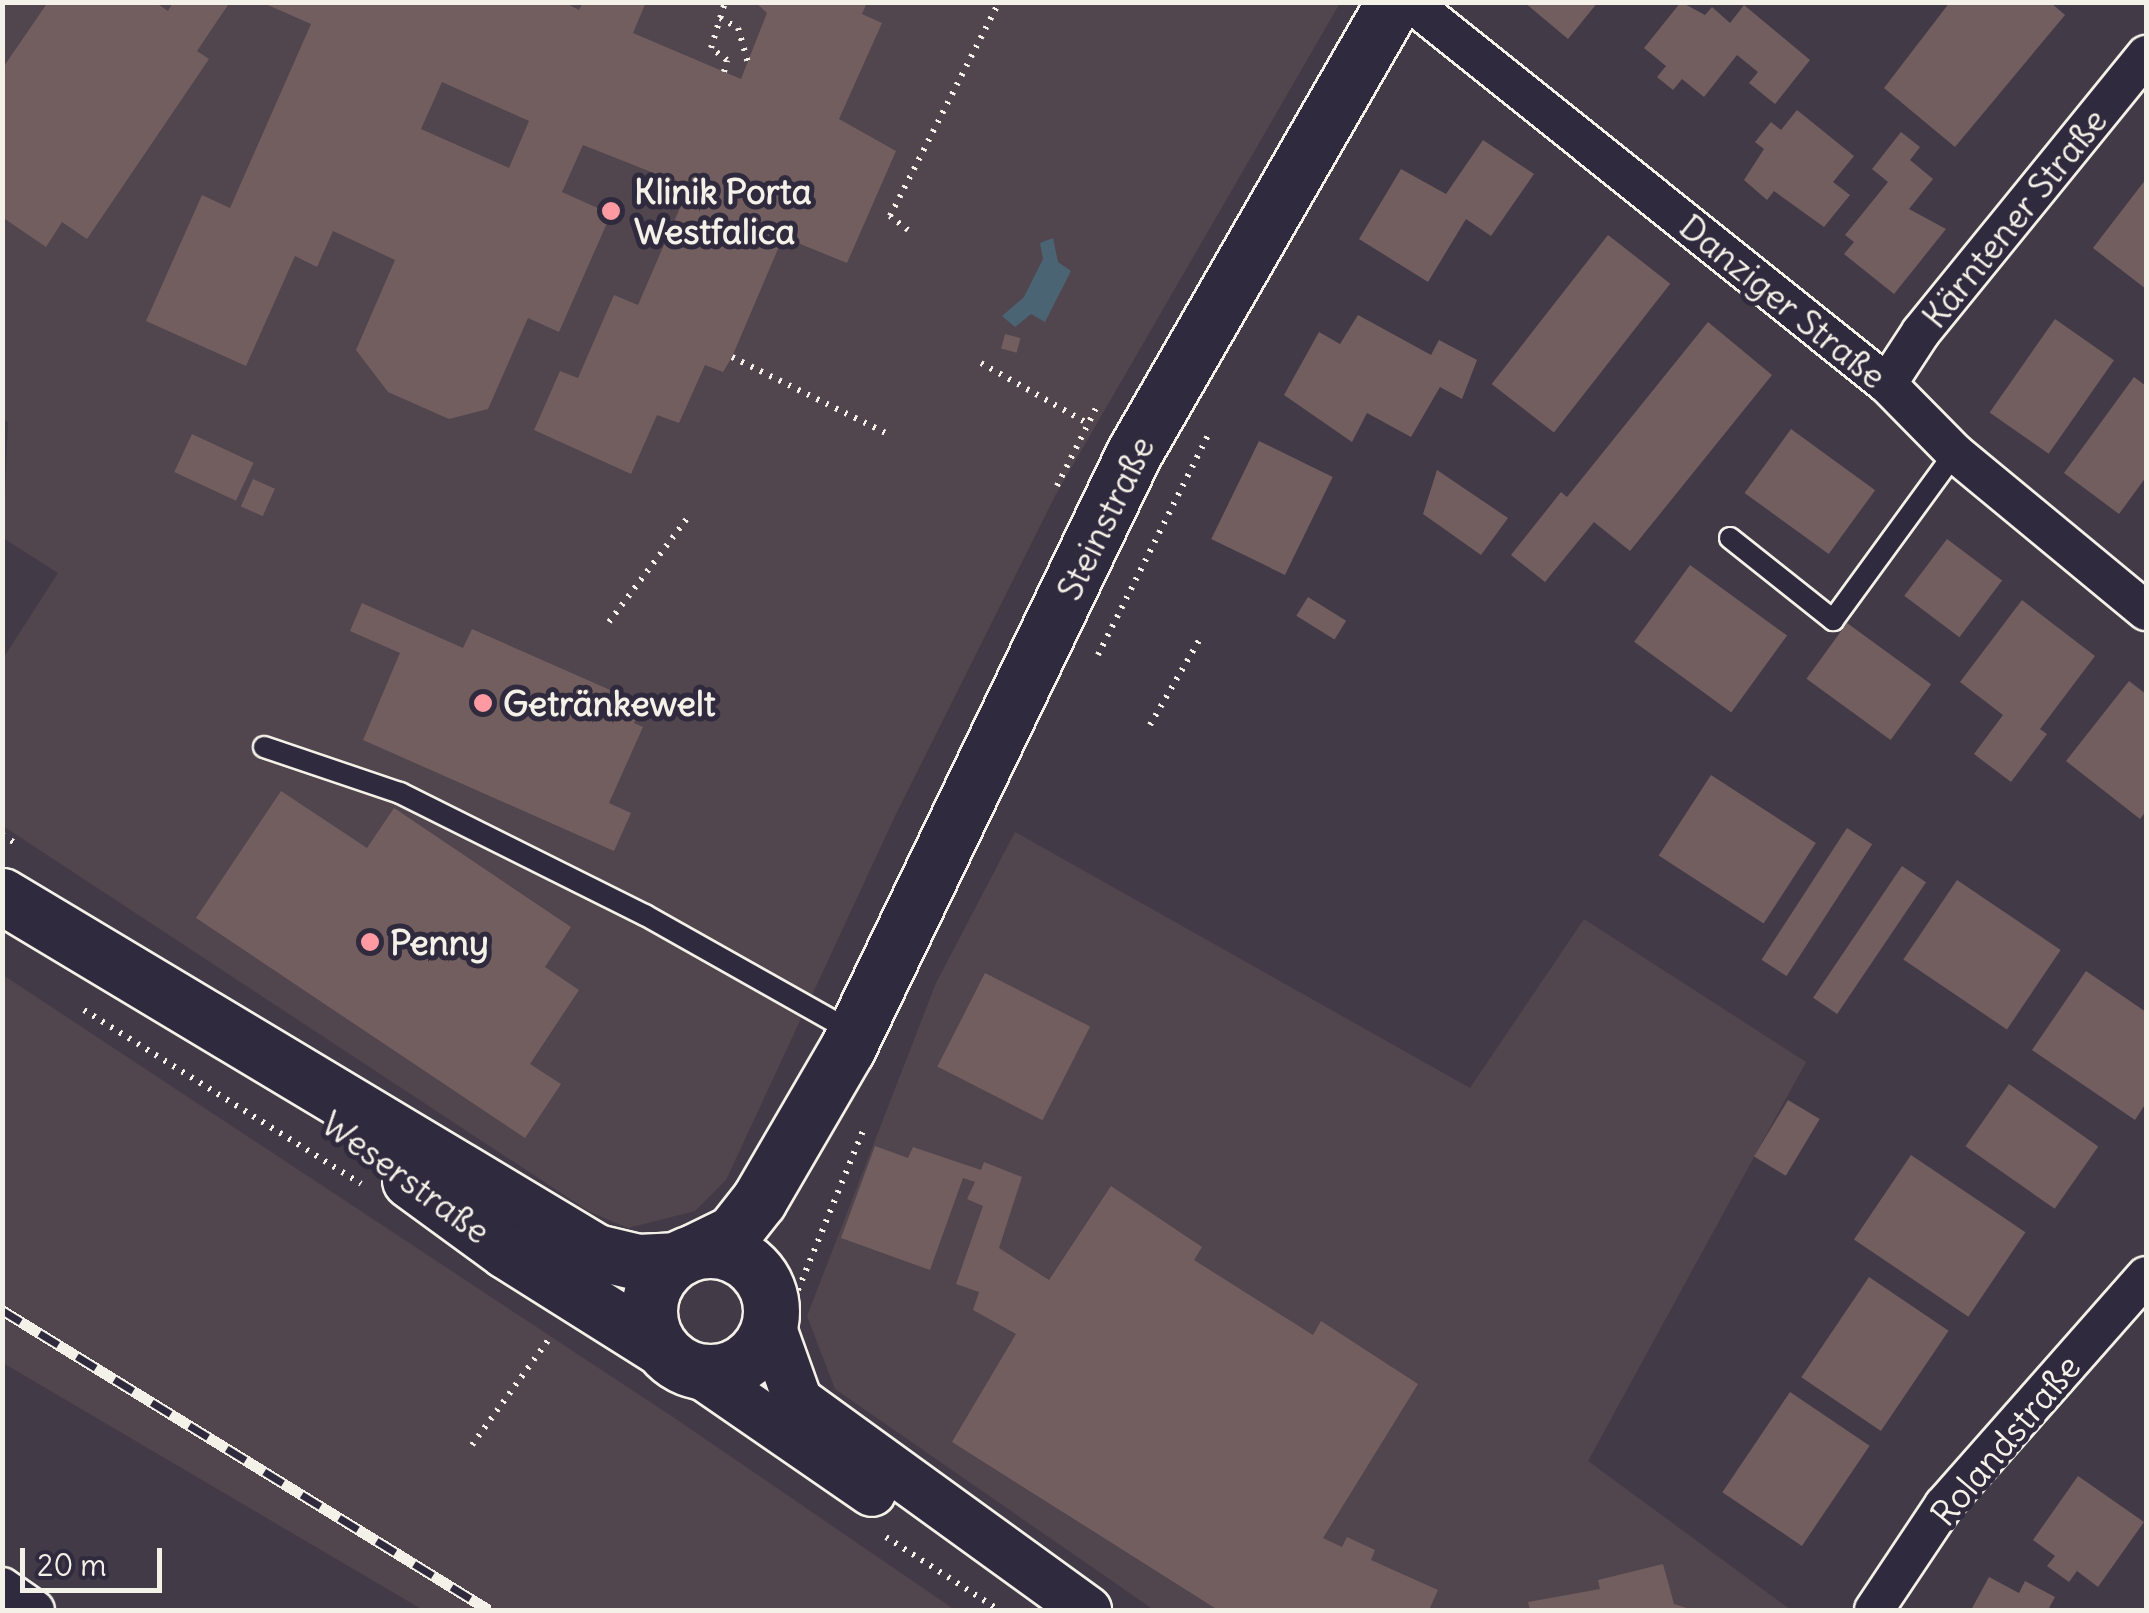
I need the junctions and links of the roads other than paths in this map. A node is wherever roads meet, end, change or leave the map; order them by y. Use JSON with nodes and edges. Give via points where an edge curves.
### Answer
{"nodes":[{"id":1,"x":1394,"y":2,"type":"edge"},
{"id":2,"x":1410,"y":2,"type":"edge"},
{"id":3,"x":2146,"y":55,"type":"edge"},
{"id":4,"x":1887,"y":384,"type":"junction"},
{"id":5,"x":1955,"y":453,"type":"junction"},
{"id":6,"x":1730,"y":538,"type":"dead end"},
{"id":7,"x":2146,"y":611,"type":"edge"},
{"id":8,"x":264,"y":747,"type":"dead end"},
{"id":9,"x":2,"y":896,"type":"edge"},
{"id":10,"x":162,"y":997,"type":"junction"},
{"id":11,"x":851,"y":1041,"type":"junction"},
{"id":12,"x":685,"y":1256,"type":"junction"},
{"id":13,"x":2146,"y":1276,"type":"edge"},
{"id":14,"x":770,"y":1310,"type":"junction"},
{"id":15,"x":678,"y":1359,"type":"junction"},
{"id":16,"x":2,"y":1588,"type":"edge"},
{"id":17,"x":35,"y":1610,"type":"edge"},
{"id":18,"x":1059,"y":1610,"type":"edge"},
{"id":19,"x":1086,"y":1610,"type":"edge"},
{"id":20,"x":1874,"y":1610,"type":"edge"}],
"edges":[{"from":1,"to":11,"type":"main road","name":"Steinstraße","via":[[1134,452]]},
{"from":2,"to":4,"type":"street","name":"Danziger Straße"},
{"from":3,"to":4,"type":"street","name":"Kärntener Straße","via":[[1921,332]]},
{"from":4,"to":5,"type":"street","name":"Danziger Straße"},
{"from":5,"to":6,"type":"lane","via":[[1834,620]]},
{"from":5,"to":7,"type":"street","name":"Danziger Straße"},
{"from":8,"to":11,"type":"lane","via":[[400,793],[645,916]]},
{"from":9,"to":10,"type":"main road","name":"Weserstraße"},
{"from":10,"to":12,"type":"main road","name":"Weserstraße","via":[[596,1252],[638,1262]]},
{"from":10,"to":15,"type":"main road","name":"Weserstraße","via":[[507,1252]]},
{"from":11,"to":12,"type":"main road","name":"Steinstraße","via":[[760,1200],[733,1233]]},
{"from":11,"to":14,"type":"main road","name":"Steinstraße","via":[[775,1254]]},
{"from":12,"to":14,"type":"main road","via":[[716,1250],[751,1265]]},
{"from":12,"to":15,"type":"main road","via":[[652,1290],[650,1328]]},
{"from":13,"to":20,"type":"street","name":"Rolandstraße","via":[[1944,1505]]},
{"from":14,"to":15,"type":"main road","via":[[752,1356],[718,1372]]},
{"from":14,"to":19,"type":"street","via":[[779,1362],[798,1401]]},
{"from":15,"to":18,"type":"street","name":"Weserstraße","via":[[769,1426]]},
{"from":16,"to":17,"type":"street"}]}
